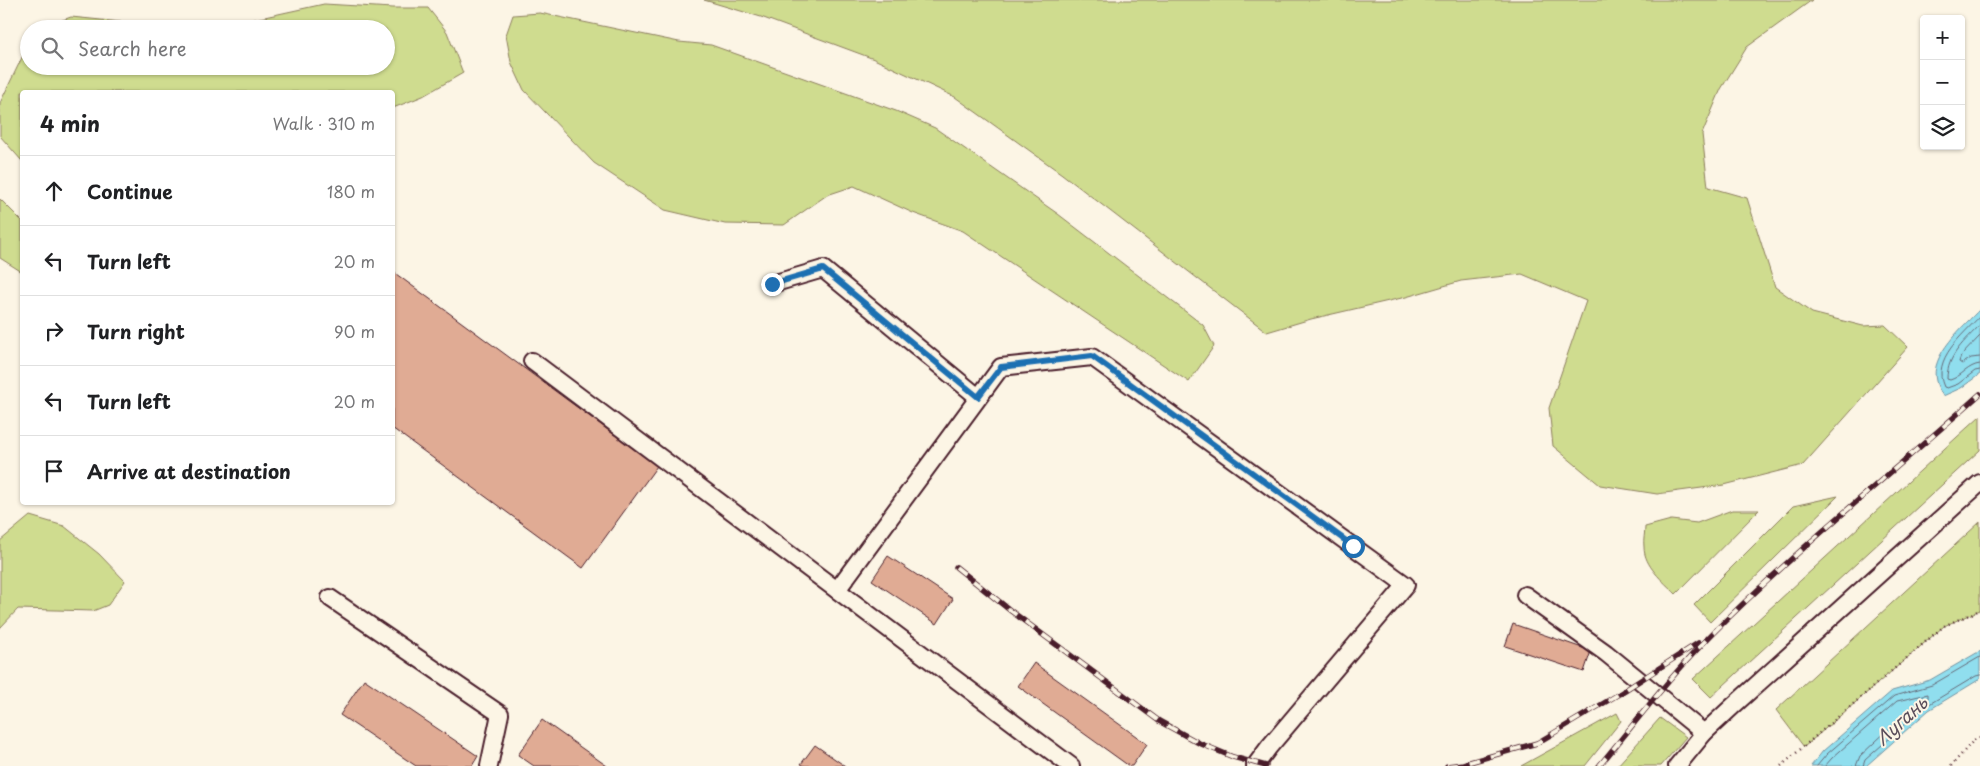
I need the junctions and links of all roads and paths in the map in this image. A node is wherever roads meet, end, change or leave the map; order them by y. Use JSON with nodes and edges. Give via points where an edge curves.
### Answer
{"nodes":[{"id":1,"x":772,"y":284,"type":"dead end"},
{"id":2,"x":532,"y":361,"type":"dead end"},
{"id":3,"x":978,"y":397,"type":"junction"},
{"id":4,"x":1980,"y":483,"type":"edge"},
{"id":5,"x":836,"y":590,"type":"junction"},
{"id":6,"x":1525,"y":595,"type":"dead end"},
{"id":7,"x":330,"y":598,"type":"dead end"},
{"id":8,"x":1980,"y":610,"type":"edge"},
{"id":9,"x":1704,"y":733,"type":"junction"},
{"id":10,"x":1980,"y":737,"type":"edge"},
{"id":11,"x":489,"y":766,"type":"edge"},
{"id":12,"x":1071,"y":766,"type":"edge"},
{"id":13,"x":1255,"y":766,"type":"edge"},
{"id":14,"x":1677,"y":766,"type":"edge"},
{"id":15,"x":1781,"y":766,"type":"edge"},
{"id":16,"x":1951,"y":766,"type":"edge"}],
"edges":[{"from":1,"to":3,"type":"street","via":[[823,269]]},
{"from":2,"to":5,"type":"street"},
{"from":3,"to":5,"type":"street"},
{"from":3,"to":13,"type":"street","via":[[1001,367],[1092,356],[1406,585]]},
{"from":4,"to":9,"type":"street"},
{"from":5,"to":12,"type":"street"},
{"from":6,"to":9,"type":"street","via":[[1606,653]]},
{"from":7,"to":11,"type":"street","via":[[500,714]]},
{"from":8,"to":15,"type":"path","via":[[1944,626]]},
{"from":9,"to":14,"type":"street"},
{"from":10,"to":16,"type":"path"}]}
